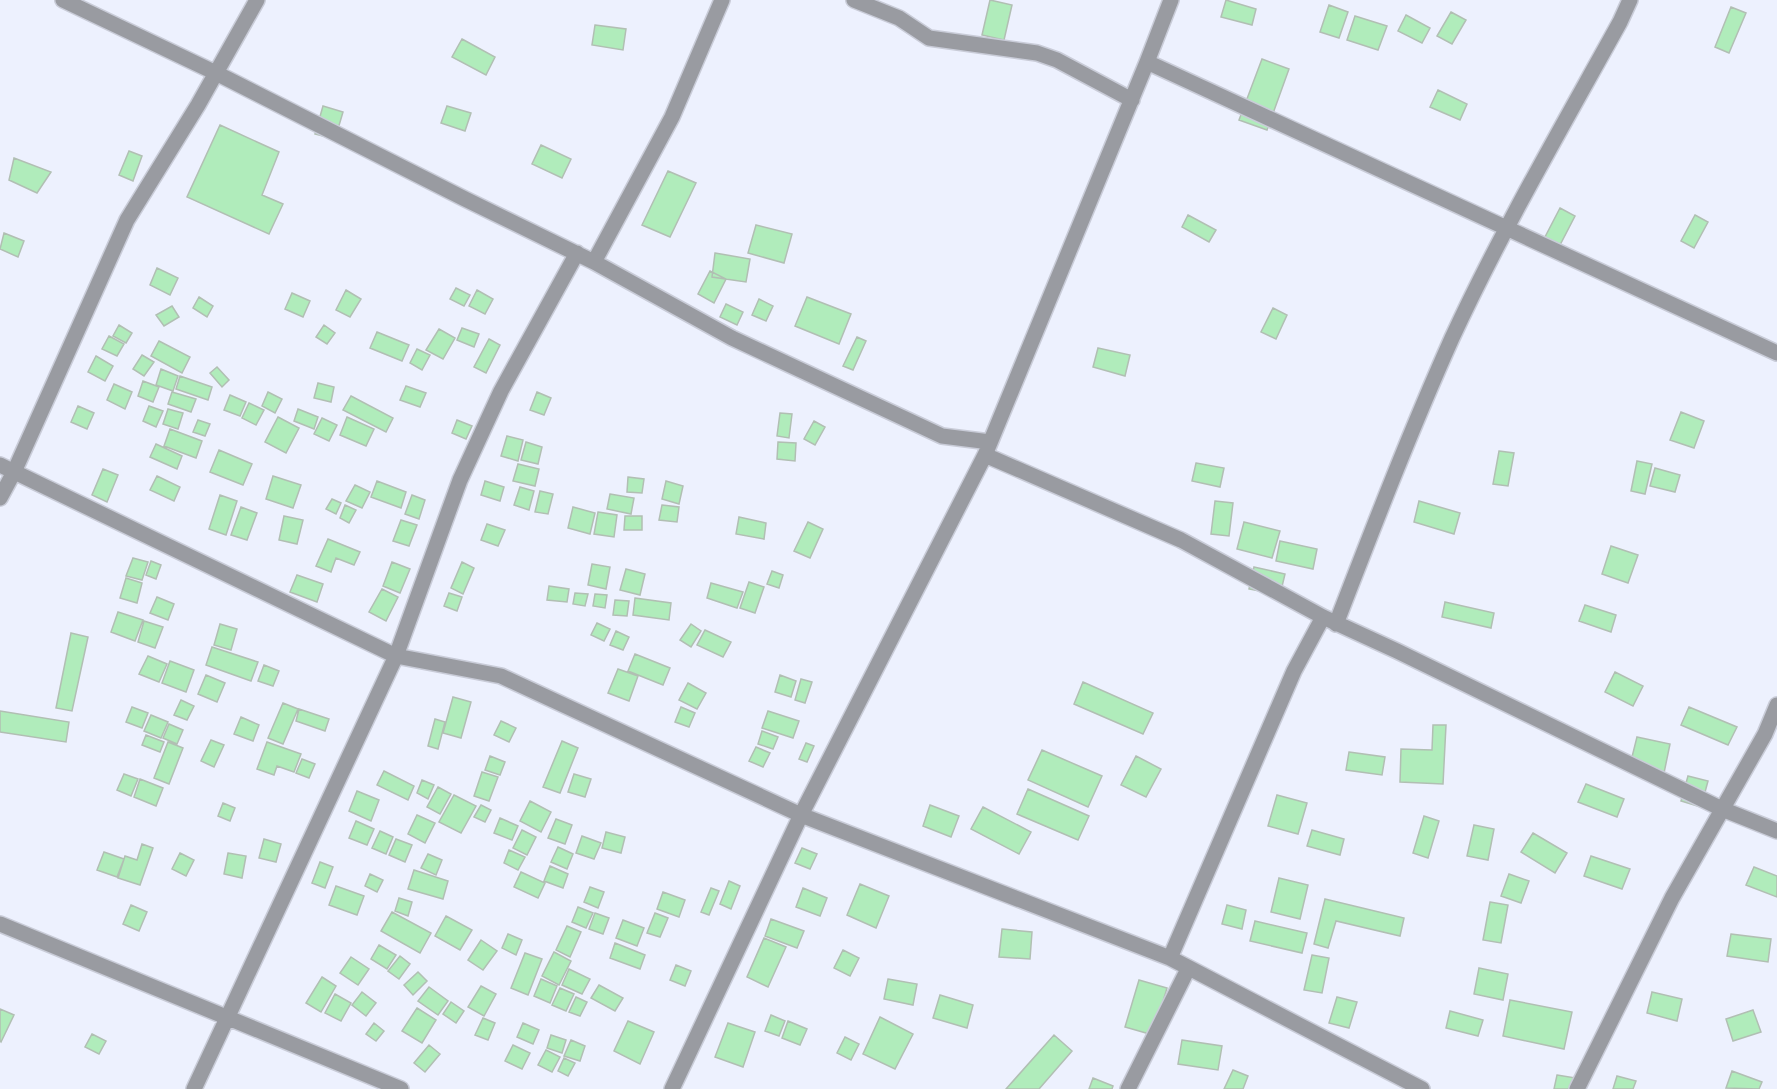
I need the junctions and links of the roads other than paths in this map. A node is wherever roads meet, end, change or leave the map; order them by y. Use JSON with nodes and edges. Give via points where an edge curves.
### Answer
{"nodes":[{"id":1,"x":63,"y":0,"type":"edge"},
{"id":2,"x":257,"y":0,"type":"edge"},
{"id":3,"x":722,"y":0,"type":"edge"},
{"id":4,"x":854,"y":0,"type":"edge"},
{"id":5,"x":1171,"y":0,"type":"edge"},
{"id":6,"x":1630,"y":0,"type":"edge"},
{"id":7,"x":1147,"y":62,"type":"junction"},
{"id":8,"x":216,"y":73,"type":"junction"},
{"id":9,"x":1132,"y":99,"type":"junction"},
{"id":10,"x":1506,"y":228,"type":"junction"},
{"id":11,"x":577,"y":254,"type":"junction"},
{"id":12,"x":594,"y":262,"type":"junction"},
{"id":13,"x":1777,"y":353,"type":"edge"},
{"id":14,"x":988,"y":448,"type":"junction"},
{"id":15,"x":0,"y":465,"type":"edge"},
{"id":16,"x":14,"y":472,"type":"junction"},
{"id":17,"x":0,"y":498,"type":"edge"},
{"id":18,"x":1330,"y":621,"type":"junction"},
{"id":19,"x":396,"y":656,"type":"junction"},
{"id":20,"x":1777,"y":705,"type":"edge"},
{"id":21,"x":1722,"y":809,"type":"junction"},
{"id":22,"x":801,"y":815,"type":"junction"},
{"id":23,"x":1777,"y":831,"type":"edge"},
{"id":24,"x":0,"y":924,"type":"edge"},
{"id":25,"x":1170,"y":958,"type":"junction"},
{"id":26,"x":1188,"y":969,"type":"junction"},
{"id":27,"x":229,"y":1017,"type":"junction"},
{"id":28,"x":194,"y":1089,"type":"edge"},
{"id":29,"x":401,"y":1089,"type":"edge"},
{"id":30,"x":672,"y":1089,"type":"edge"},
{"id":31,"x":1128,"y":1089,"type":"edge"},
{"id":32,"x":1422,"y":1089,"type":"edge"},
{"id":33,"x":1577,"y":1089,"type":"edge"}],
"edges":[{"from":1,"to":8,"type":"street"},
{"from":2,"to":8,"type":"street"},
{"from":3,"to":12,"type":"street","via":[[672,117]]},
{"from":4,"to":9,"type":"street","via":[[899,18],[929,38],[1037,53],[1057,60]]},
{"from":5,"to":7,"type":"street"},
{"from":6,"to":10,"type":"street"},
{"from":7,"to":9,"type":"street"},
{"from":7,"to":10,"type":"street"},
{"from":8,"to":11,"type":"street"},
{"from":8,"to":16,"type":"street","via":[[128,220]]},
{"from":9,"to":14,"type":"street"},
{"from":10,"to":13,"type":"street"},
{"from":10,"to":18,"type":"street","via":[[1452,339]]},
{"from":11,"to":12,"type":"street"},
{"from":11,"to":19,"type":"street","via":[[501,391],[460,480]]},
{"from":12,"to":14,"type":"street","via":[[732,338],[942,436]]},
{"from":14,"to":18,"type":"street","via":[[1181,540]]},
{"from":14,"to":22,"type":"street"},
{"from":15,"to":16,"type":"street"},
{"from":16,"to":17,"type":"street"},
{"from":16,"to":19,"type":"street"},
{"from":18,"to":21,"type":"street"},
{"from":18,"to":25,"type":"street","via":[[1294,671]]},
{"from":19,"to":22,"type":"street","via":[[501,676]]},
{"from":19,"to":27,"type":"street"},
{"from":20,"to":21,"type":"street"},
{"from":21,"to":23,"type":"street"},
{"from":21,"to":33,"type":"street","via":[[1672,898]]},
{"from":22,"to":25,"type":"street"},
{"from":22,"to":30,"type":"street"},
{"from":24,"to":27,"type":"street"},
{"from":25,"to":26,"type":"street"},
{"from":26,"to":31,"type":"street"},
{"from":26,"to":32,"type":"street"},
{"from":27,"to":28,"type":"street"},
{"from":27,"to":29,"type":"street"}]}
